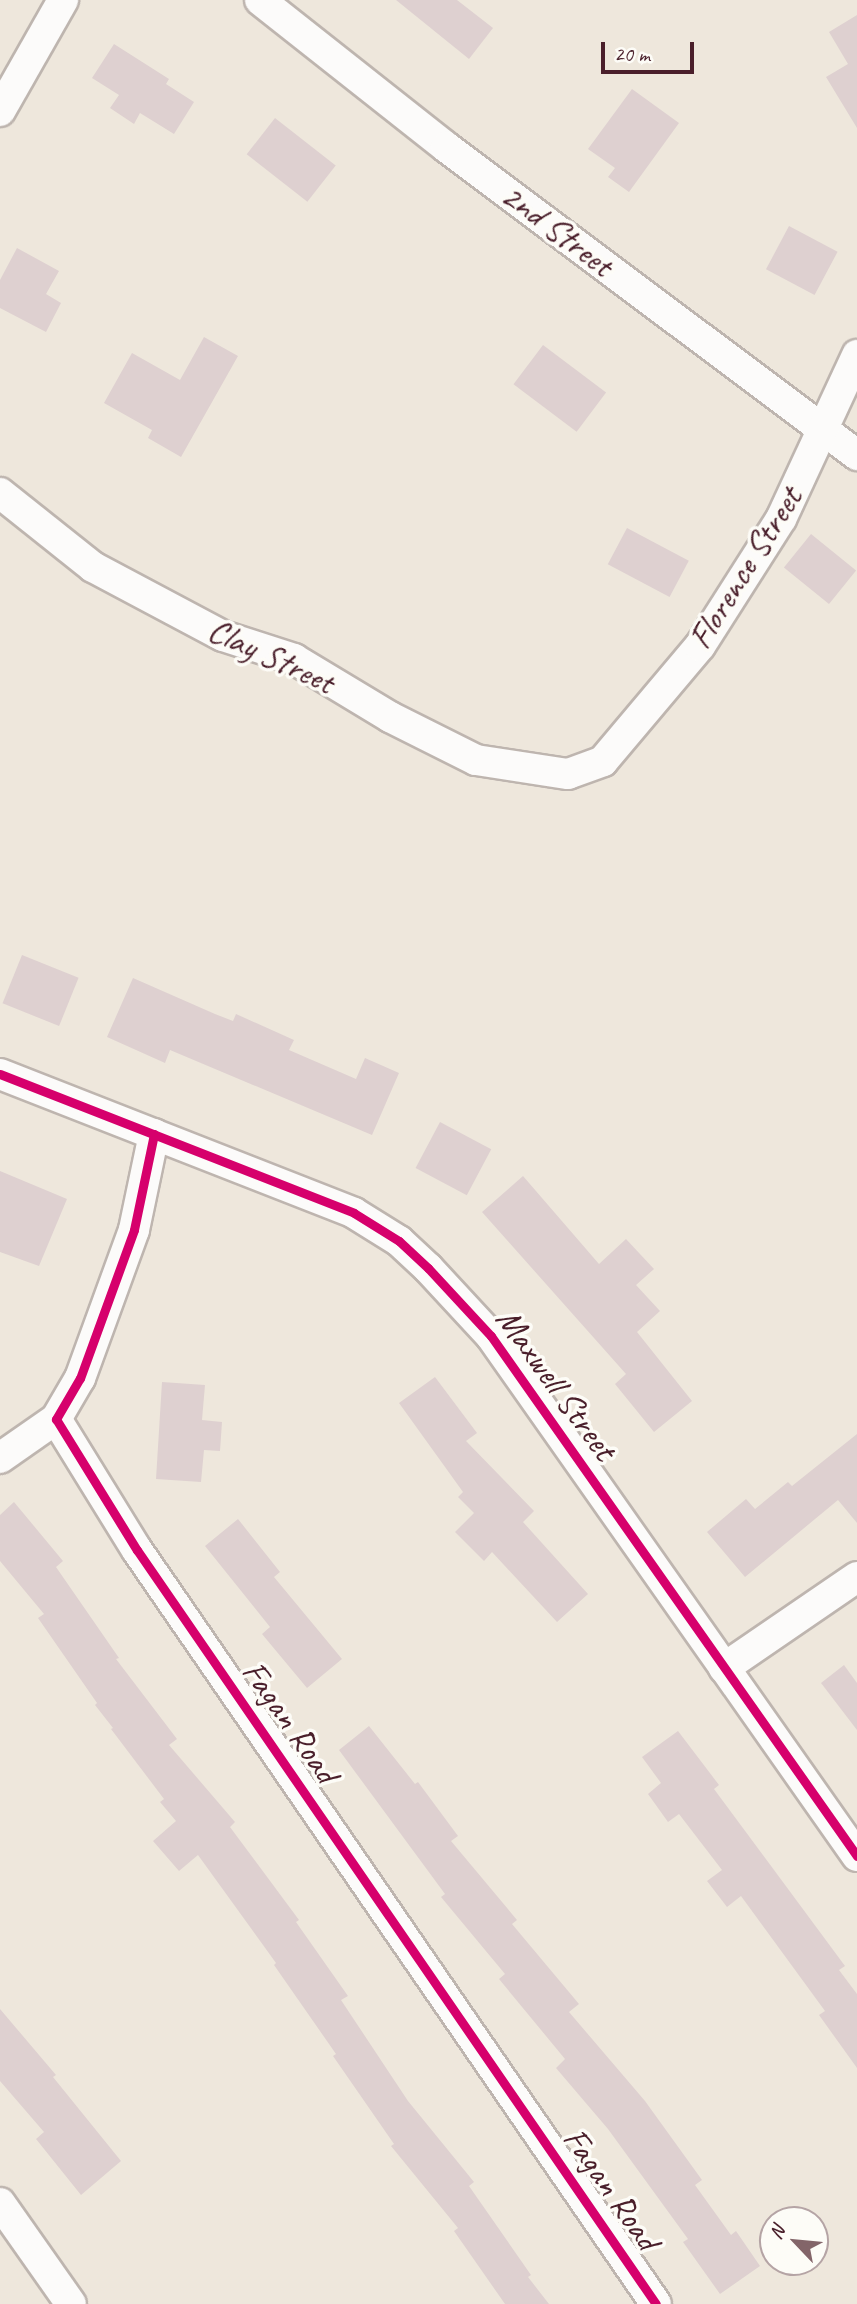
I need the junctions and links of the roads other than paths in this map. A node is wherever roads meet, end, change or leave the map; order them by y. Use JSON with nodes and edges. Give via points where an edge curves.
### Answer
{"nodes":[{"id":1,"x":63,"y":0,"type":"edge"},
{"id":2,"x":260,"y":0,"type":"edge"},
{"id":3,"x":0,"y":111,"type":"edge"},
{"id":4,"x":857,"y":355,"type":"edge"},
{"id":5,"x":824,"y":431,"type":"junction"},
{"id":6,"x":857,"y":455,"type":"edge"},
{"id":7,"x":0,"y":493,"type":"edge"},
{"id":8,"x":603,"y":761,"type":"joint"},
{"id":9,"x":0,"y":1074,"type":"edge"},
{"id":10,"x":154,"y":1134,"type":"junction"},
{"id":11,"x":55,"y":1419,"type":"junction"},
{"id":12,"x":0,"y":1458,"type":"edge"},
{"id":13,"x":857,"y":1577,"type":"edge"},
{"id":14,"x":724,"y":1668,"type":"junction"},
{"id":15,"x":857,"y":1856,"type":"edge"},
{"id":16,"x":0,"y":2203,"type":"edge"},
{"id":17,"x":71,"y":2304,"type":"edge"},
{"id":18,"x":656,"y":2304,"type":"edge"}],
"edges":[{"from":1,"to":3,"type":"street"},
{"from":2,"to":5,"type":"street","name":"2nd Street","via":[[446,147]]},
{"from":4,"to":5,"type":"street","name":"Florence Street"},
{"from":5,"to":6,"type":"street","name":"2nd Street"},
{"from":5,"to":8,"type":"street","name":"Florence Street","via":[[781,519],[700,646]]},
{"from":7,"to":8,"type":"street","name":"Clay Street","via":[[93,567],[223,636],[294,659],[476,761],[568,774]]},
{"from":9,"to":10,"type":"street","name":"Maxwell Street"},
{"from":10,"to":11,"type":"street","via":[[134,1230],[80,1378]]},
{"from":10,"to":14,"type":"street","name":"Maxwell Street","via":[[354,1213],[399,1241],[428,1268],[492,1336]]},
{"from":11,"to":12,"type":"street"},
{"from":11,"to":18,"type":"street","name":"Fagan Road","via":[[145,1561]]},
{"from":13,"to":14,"type":"street"},
{"from":14,"to":15,"type":"street","name":"Maxwell Street"},
{"from":16,"to":17,"type":"street"}]}
